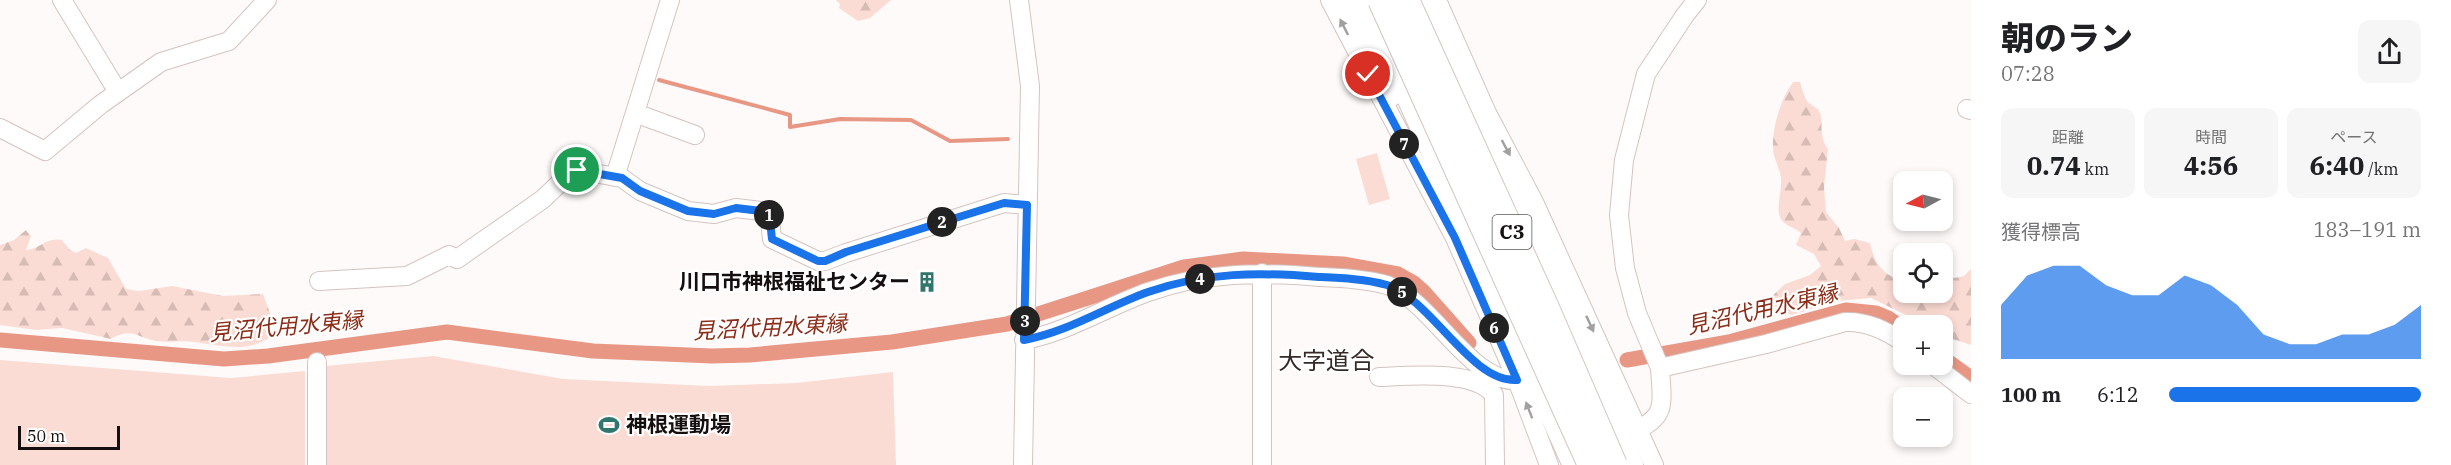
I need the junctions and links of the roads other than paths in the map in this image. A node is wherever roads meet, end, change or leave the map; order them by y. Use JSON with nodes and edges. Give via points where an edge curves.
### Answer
{"nodes":[{"id":1,"x":62,"y":0,"type":"edge"},
{"id":2,"x":267,"y":0,"type":"edge"},
{"id":3,"x":670,"y":0,"type":"edge"},
{"id":4,"x":1019,"y":0,"type":"edge"},
{"id":5,"x":1330,"y":0,"type":"edge"},
{"id":6,"x":1349,"y":0,"type":"edge"},
{"id":7,"x":1366,"y":0,"type":"edge"},
{"id":8,"x":1381,"y":0,"type":"edge"},
{"id":9,"x":1406,"y":0,"type":"edge"},
{"id":10,"x":1422,"y":0,"type":"edge"},
{"id":11,"x":1437,"y":0,"type":"edge"},
{"id":12,"x":1448,"y":0,"type":"edge"},
{"id":13,"x":1697,"y":0,"type":"edge"},
{"id":14,"x":118,"y":92,"type":"junction"},
{"id":15,"x":635,"y":113,"type":"junction"},
{"id":16,"x":1487,"y":113,"type":"junction"},
{"id":17,"x":0,"y":128,"type":"edge"},
{"id":18,"x":695,"y":135,"type":"dead end"},
{"id":19,"x":615,"y":177,"type":"junction"},
{"id":20,"x":1027,"y":205,"type":"junction"},
{"id":21,"x":1455,"y":238,"type":"junction"},
{"id":22,"x":1262,"y":273,"type":"junction"},
{"id":23,"x":319,"y":281,"type":"dead end"},
{"id":24,"x":1024,"y":335,"type":"junction"},
{"id":25,"x":1893,"y":337,"type":"edge"},
{"id":26,"x":317,"y":362,"type":"dead end"},
{"id":27,"x":1660,"y":368,"type":"junction"},
{"id":28,"x":1946,"y":375,"type":"edge"},
{"id":29,"x":1379,"y":377,"type":"dead end"},
{"id":30,"x":1517,"y":380,"type":"junction"},
{"id":31,"x":1971,"y":394,"type":"edge"},
{"id":32,"x":1629,"y":434,"type":"junction"},
{"id":33,"x":317,"y":465,"type":"edge"},
{"id":34,"x":1023,"y":465,"type":"edge"},
{"id":35,"x":1262,"y":465,"type":"edge"},
{"id":36,"x":1495,"y":465,"type":"edge"},
{"id":37,"x":1549,"y":465,"type":"edge"},
{"id":38,"x":1576,"y":465,"type":"edge"},
{"id":39,"x":1591,"y":465,"type":"edge"},
{"id":40,"x":1614,"y":465,"type":"edge"},
{"id":41,"x":1630,"y":465,"type":"edge"},
{"id":42,"x":1654,"y":465,"type":"edge"}],
"edges":[{"from":1,"to":14,"type":"street"},
{"from":2,"to":14,"type":"street","via":[[229,41],[161,62]]},
{"from":3,"to":15,"type":"street"},
{"from":4,"to":20,"type":"street","via":[[1030,86]]},
{"from":21,"to":5,"type":"street","one_way":true},
{"from":6,"to":21,"type":"street"},
{"from":7,"to":38,"type":"highway"},
{"from":8,"to":39,"type":"highway","number":"C3","bridge":true},
{"from":9,"to":40,"type":"highway","number":"C3","bridge":true},
{"from":10,"to":41,"type":"highway"},
{"from":11,"to":16,"type":"street"},
{"from":12,"to":16,"type":"street","via":[[1477,70]]},
{"from":13,"to":27,"type":"street","via":[[1646,74],[1624,160],[1619,215],[1624,267],[1637,313]]},
{"from":14,"to":17,"type":"street","via":[[45,151]]},
{"from":15,"to":18,"type":"street"},
{"from":15,"to":19,"type":"street"},
{"from":16,"to":32,"type":"street","one_way":true,"via":[[1534,202]]},
{"from":19,"to":20,"type":"street","via":[[688,211],[714,214],[736,208],[769,212],[772,239],[818,261],[1004,203]]},
{"from":19,"to":23,"type":"street","via":[[577,170],[570,173],[543,199],[457,259],[449,255],[407,276]]},
{"from":20,"to":24,"type":"street"},
{"from":21,"to":30,"type":"street"},
{"from":22,"to":24,"type":"street","via":[[1191,281],[1148,292],[1044,336]]},
{"from":22,"to":30,"type":"street","via":[[1387,285],[1407,295],[1488,371],[1500,378]]},
{"from":22,"to":35,"type":"street"},
{"from":24,"to":34,"type":"street"},
{"from":25,"to":27,"type":"street","via":[[1858,321],[1845,322]]},
{"from":26,"to":33,"type":"street"},
{"from":27,"to":32,"type":"street","via":[[1661,405],[1657,418]]},
{"from":28,"to":31,"type":"street"},
{"from":29,"to":36,"type":"street","via":[[1454,375],[1490,389],[1494,395]]},
{"from":37,"to":30,"type":"street","one_way":true},
{"from":32,"to":42,"type":"street"}]}
